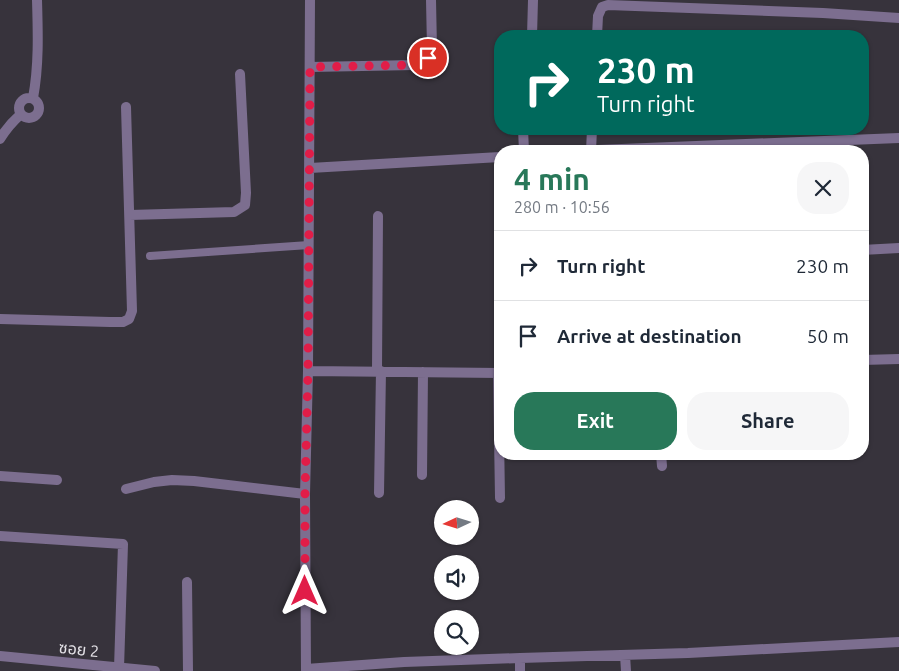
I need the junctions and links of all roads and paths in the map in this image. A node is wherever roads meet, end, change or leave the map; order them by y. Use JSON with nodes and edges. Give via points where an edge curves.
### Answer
{"nodes":[{"id":1,"x":37,"y":0,"type":"edge"},
{"id":2,"x":310,"y":0,"type":"edge"},
{"id":3,"x":432,"y":0,"type":"edge"},
{"id":4,"x":533,"y":0,"type":"edge"},
{"id":5,"x":899,"y":18,"type":"edge"},
{"id":6,"x":532,"y":30,"type":"edge"},
{"id":7,"x":597,"y":30,"type":"edge"},
{"id":8,"x":310,"y":67,"type":"junction"},
{"id":9,"x":240,"y":74,"type":"dead end"},
{"id":10,"x":33,"y":98,"type":"junction"},
{"id":11,"x":126,"y":107,"type":"dead end"},
{"id":12,"x":21,"y":114,"type":"junction"},
{"id":13,"x":899,"y":138,"type":"edge"},
{"id":14,"x":0,"y":139,"type":"edge"},
{"id":15,"x":719,"y":145,"type":"edge"},
{"id":16,"x":494,"y":157,"type":"edge"},
{"id":17,"x":310,"y":168,"type":"junction"},
{"id":18,"x":130,"y":215,"type":"junction"},
{"id":19,"x":378,"y":216,"type":"dead end"},
{"id":20,"x":308,"y":244,"type":"junction"},
{"id":21,"x":899,"y":248,"type":"edge"},
{"id":22,"x":869,"y":250,"type":"edge"},
{"id":23,"x":150,"y":256,"type":"dead end"},
{"id":24,"x":0,"y":320,"type":"edge"},
{"id":25,"x":899,"y":358,"type":"edge"},
{"id":26,"x":869,"y":360,"type":"edge"},
{"id":27,"x":308,"y":371,"type":"junction"},
{"id":28,"x":379,"y":371,"type":"junction"},
{"id":29,"x":423,"y":372,"type":"junction"},
{"id":30,"x":494,"y":373,"type":"edge"},
{"id":31,"x":500,"y":460,"type":"edge"},
{"id":32,"x":662,"y":460,"type":"edge"},
{"id":33,"x":662,"y":466,"type":"dead end"},
{"id":34,"x":422,"y":475,"type":"dead end"},
{"id":35,"x":0,"y":476,"type":"edge"},
{"id":36,"x":57,"y":480,"type":"dead end"},
{"id":37,"x":126,"y":489,"type":"dead end"},
{"id":38,"x":379,"y":493,"type":"dead end"},
{"id":39,"x":305,"y":494,"type":"junction"},
{"id":40,"x":500,"y":498,"type":"dead end"},
{"id":41,"x":0,"y":536,"type":"edge"},
{"id":42,"x":187,"y":582,"type":"dead end"},
{"id":43,"x":899,"y":642,"type":"edge"},
{"id":44,"x":625,"y":654,"type":"junction"},
{"id":45,"x":0,"y":656,"type":"edge"},
{"id":46,"x":520,"y":658,"type":"junction"},
{"id":47,"x":74,"y":667,"type":"edge"},
{"id":48,"x":404,"y":667,"type":"edge"},
{"id":49,"x":119,"y":668,"type":"junction"},
{"id":50,"x":306,"y":670,"type":"edge"},
{"id":51,"x":155,"y":671,"type":"edge"},
{"id":52,"x":188,"y":671,"type":"edge"},
{"id":53,"x":520,"y":671,"type":"edge"},
{"id":54,"x":626,"y":671,"type":"edge"}],
"edges":[{"from":1,"to":10,"type":"street"},
{"from":2,"to":8,"type":"street"},
{"from":3,"to":8,"type":"street","via":[[432,48],[428,58],[415,65]]},
{"from":4,"to":6,"type":"street"},
{"from":5,"to":7,"type":"street","via":[[608,5],[602,7],[598,16]]},
{"from":8,"to":17,"type":"street"},
{"from":9,"to":18,"type":"street","via":[[245,205],[234,212]]},
{"from":10,"to":12,"type":"street","via":[[22,100],[18,106]]},
{"from":10,"to":12,"type":"street","via":[[39,108],[36,115],[28,118]]},
{"from":11,"to":18,"type":"street"},
{"from":12,"to":14,"type":"street"},
{"from":13,"to":15,"type":"street"},
{"from":16,"to":17,"type":"street"},
{"from":17,"to":20,"type":"street"},
{"from":18,"to":24,"type":"street","via":[[132,311],[129,319],[123,322]]},
{"from":19,"to":28,"type":"street"},
{"from":20,"to":23,"type":"lane"},
{"from":20,"to":27,"type":"street"},
{"from":21,"to":22,"type":"street"},
{"from":25,"to":26,"type":"street"},
{"from":27,"to":28,"type":"street"},
{"from":27,"to":39,"type":"street"},
{"from":28,"to":29,"type":"street"},
{"from":28,"to":38,"type":"street"},
{"from":29,"to":30,"type":"street"},
{"from":29,"to":34,"type":"street"},
{"from":31,"to":40,"type":"street"},
{"from":32,"to":33,"type":"street"},
{"from":35,"to":36,"type":"street"},
{"from":37,"to":39,"type":"street","via":[[172,480]]},
{"from":39,"to":50,"type":"street"},
{"from":41,"to":49,"type":"street","via":[[123,544]]},
{"from":42,"to":52,"type":"street"},
{"from":43,"to":44,"type":"street"},
{"from":44,"to":46,"type":"street"},
{"from":44,"to":54,"type":"street"},
{"from":45,"to":47,"type":"street","name":"ซอย 2"},
{"from":46,"to":48,"type":"street"},
{"from":46,"to":53,"type":"street"},
{"from":47,"to":49,"type":"street","name":"ซอย 2"},
{"from":48,"to":50,"type":"street"},
{"from":49,"to":51,"type":"street","name":"ซอย 2"}]}
